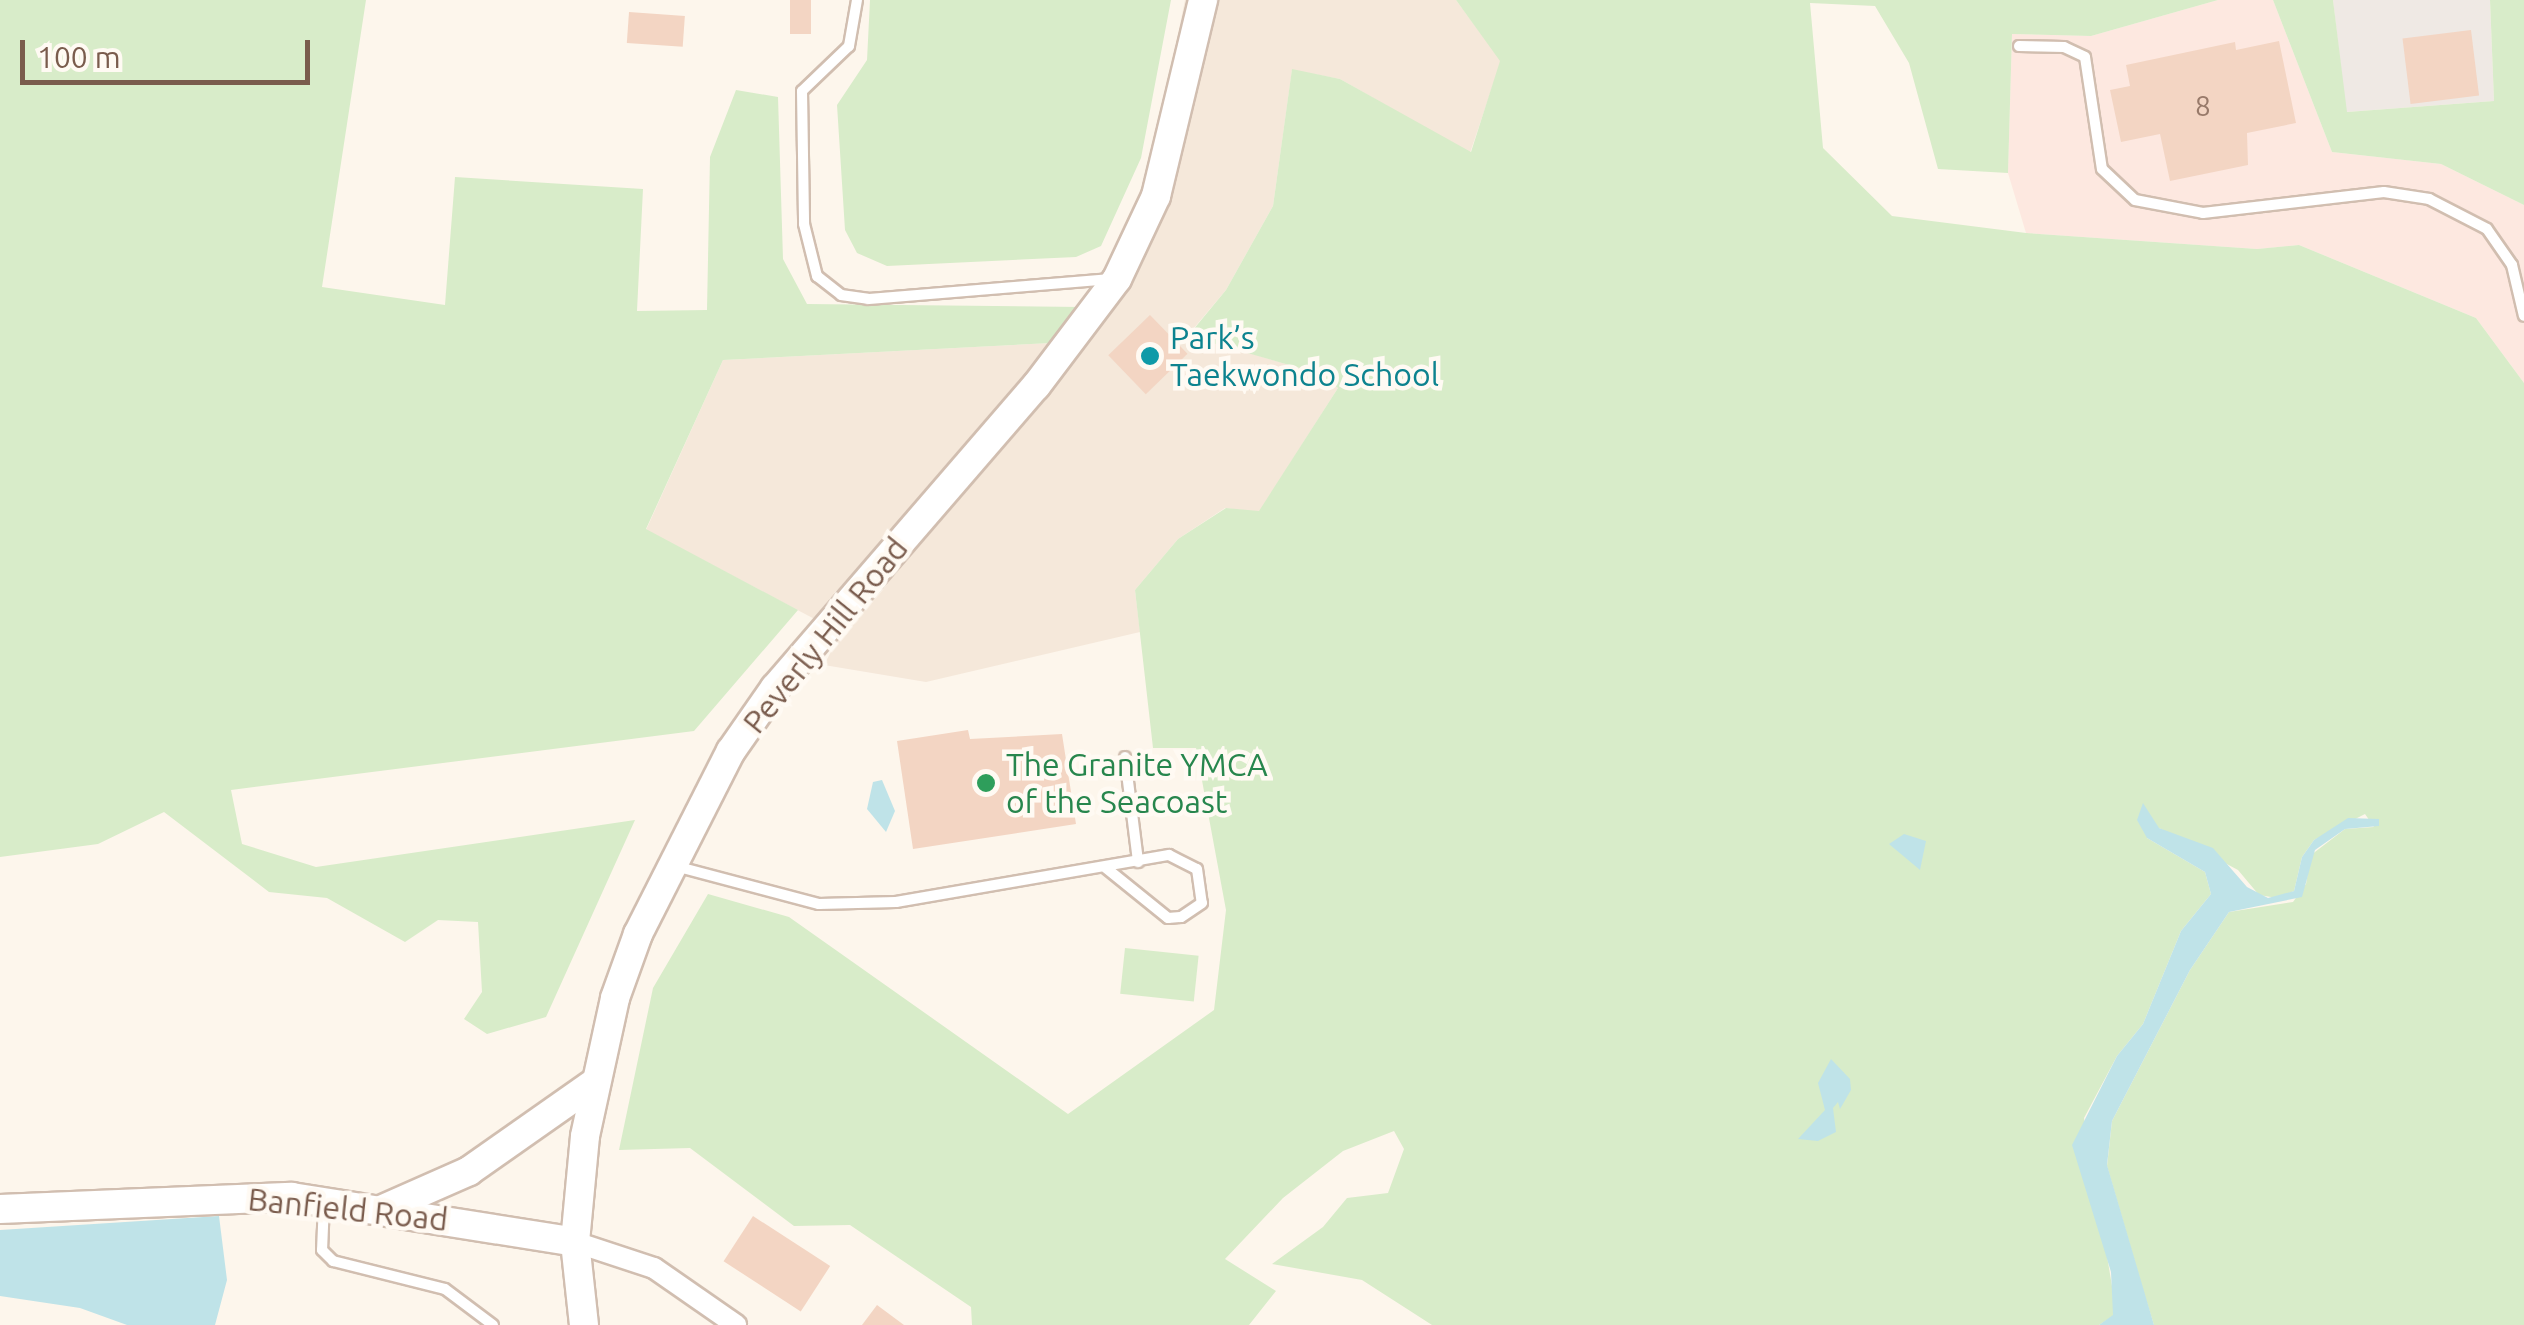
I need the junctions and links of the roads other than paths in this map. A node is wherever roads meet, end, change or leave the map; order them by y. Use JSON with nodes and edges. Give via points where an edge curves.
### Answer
{"nodes":[{"id":1,"x":857,"y":0,"type":"edge"},
{"id":2,"x":1232,"y":0,"type":"edge"},
{"id":3,"x":1202,"y":1,"type":"edge"},
{"id":4,"x":2019,"y":46,"type":"dead end"},
{"id":5,"x":1117,"y":278,"type":"junction"},
{"id":6,"x":2524,"y":316,"type":"edge"},
{"id":7,"x":1126,"y":758,"type":"dead end"},
{"id":8,"x":1138,"y":862,"type":"junction"},
{"id":9,"x":672,"y":866,"type":"junction"},
{"id":10,"x":1106,"y":868,"type":"junction"},
{"id":11,"x":594,"y":1083,"type":"junction"},
{"id":12,"x":324,"y":1202,"type":"junction"},
{"id":13,"x":0,"y":1209,"type":"edge"},
{"id":14,"x":382,"y":1210,"type":"junction"},
{"id":15,"x":574,"y":1242,"type":"junction"},
{"id":16,"x":493,"y":1325,"type":"edge"},
{"id":17,"x":584,"y":1325,"type":"edge"},
{"id":18,"x":736,"y":1325,"type":"edge"}],
"edges":[{"from":1,"to":5,"type":"lane","via":[[849,46],[802,91],[806,244],[816,276],[841,295],[868,299]]},
{"from":2,"to":3,"type":"street"},
{"from":3,"to":5,"type":"street","name":"Peverly Hill Road","via":[[1156,196]]},
{"from":4,"to":6,"type":"lane","via":[[2064,47],[2085,57],[2102,169],[2135,200],[2202,214],[2384,192],[2429,199],[2488,230],[2512,265]]},
{"from":5,"to":9,"type":"street","name":"Peverly Hill Road","via":[[1036,386],[774,688],[731,751]]},
{"from":7,"to":8,"type":"lane"},
{"from":8,"to":10,"type":"lane"},
{"from":8,"to":10,"type":"lane","via":[[1184,859],[1204,884],[1202,903],[1182,918],[1168,918]]},
{"from":9,"to":10,"type":"lane","via":[[819,904],[896,902]]},
{"from":9,"to":11,"type":"street","name":"Peverly Hill Road","via":[[638,934]]},
{"from":11,"to":14,"type":"street","via":[[468,1171]]},
{"from":11,"to":15,"type":"street","name":"Peverly Hill Road"},
{"from":12,"to":13,"type":"street","name":"Banfield Road","via":[[221,1196]]},
{"from":12,"to":14,"type":"street","name":"Banfield Road"},
{"from":12,"to":16,"type":"lane","via":[[322,1250],[332,1261],[445,1288]]},
{"from":14,"to":15,"type":"street","name":"Banfield Road"},
{"from":15,"to":17,"type":"street","name":"Peverly Hill Road"},
{"from":15,"to":18,"type":"street","via":[[654,1268]]}]}
